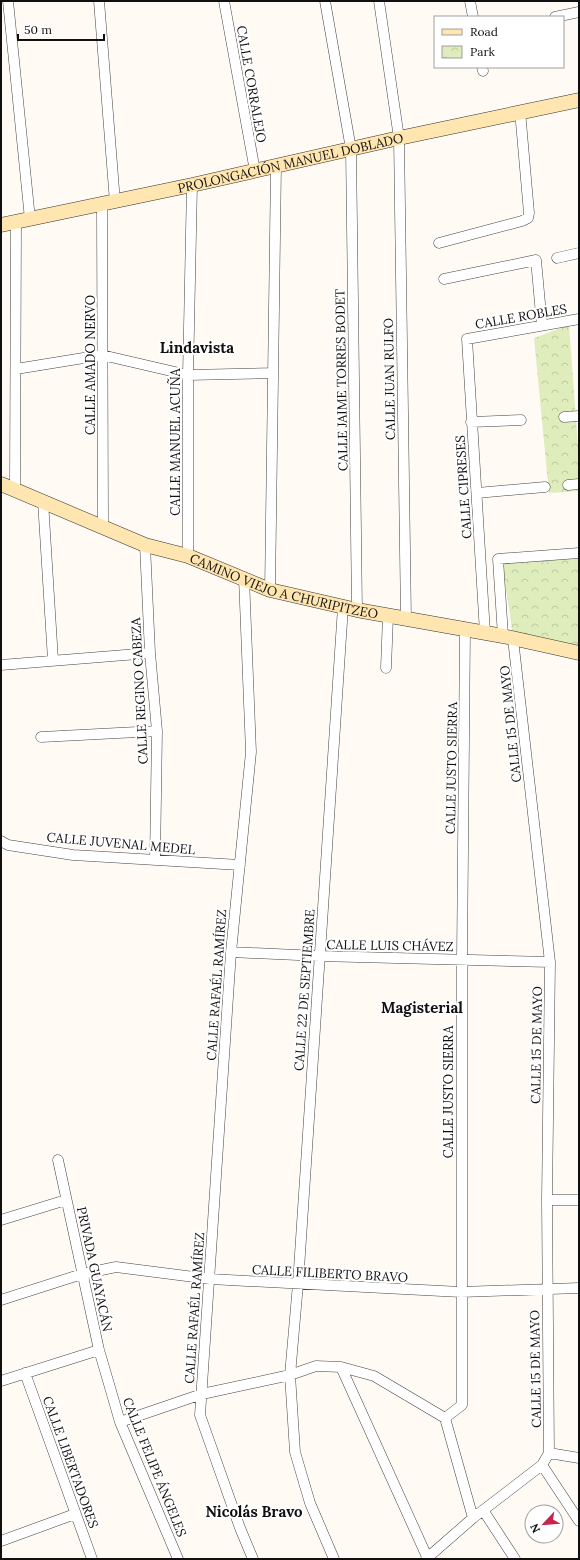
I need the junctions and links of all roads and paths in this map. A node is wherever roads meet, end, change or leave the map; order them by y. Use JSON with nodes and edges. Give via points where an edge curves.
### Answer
{"nodes":[{"id":1,"x":8,"y":1,"type":"edge"},
{"id":2,"x":99,"y":1,"type":"edge"},
{"id":3,"x":224,"y":1,"type":"edge"},
{"id":4,"x":325,"y":1,"type":"edge"},
{"id":5,"x":379,"y":1,"type":"edge"},
{"id":6,"x":470,"y":1,"type":"edge"},
{"id":7,"x":579,"y":12,"type":"edge"},
{"id":8,"x":474,"y":16,"type":"edge"},
{"id":9,"x":560,"y":16,"type":"edge"},
{"id":10,"x":579,"y":100,"type":"edge"},
{"id":11,"x":520,"y":111,"type":"junction"},
{"id":12,"x":399,"y":138,"type":"junction"},
{"id":13,"x":351,"y":149,"type":"junction"},
{"id":14,"x":276,"y":166,"type":"junction"},
{"id":15,"x":255,"y":171,"type":"junction"},
{"id":16,"x":192,"y":185,"type":"junction"},
{"id":17,"x":109,"y":203,"type":"junction"},
{"id":18,"x":23,"y":220,"type":"junction"},
{"id":19,"x":1,"y":225,"type":"edge"},
{"id":20,"x":439,"y":243,"type":"dead end"},
{"id":21,"x":579,"y":253,"type":"edge"},
{"id":22,"x":557,"y":258,"type":"dead end"},
{"id":23,"x":444,"y":279,"type":"dead end"},
{"id":24,"x":579,"y":319,"type":"edge"},
{"id":25,"x":542,"y":325,"type":"junction"},
{"id":26,"x":467,"y":339,"type":"joint"},
{"id":27,"x":102,"y":355,"type":"junction"},
{"id":28,"x":16,"y":370,"type":"junction"},
{"id":29,"x":273,"y":372,"type":"junction"},
{"id":30,"x":188,"y":375,"type":"junction"},
{"id":31,"x":579,"y":416,"type":"edge"},
{"id":32,"x":564,"y":417,"type":"dead end"},
{"id":33,"x":521,"y":420,"type":"dead end"},
{"id":34,"x":471,"y":422,"type":"junction"},
{"id":35,"x":1,"y":484,"type":"edge"},
{"id":36,"x":579,"y":484,"type":"edge"},
{"id":37,"x":568,"y":485,"type":"dead end"},
{"id":38,"x":545,"y":487,"type":"dead end"},
{"id":39,"x":15,"y":489,"type":"junction"},
{"id":40,"x":477,"y":494,"type":"junction"},
{"id":41,"x":43,"y":501,"type":"junction"},
{"id":42,"x":103,"y":526,"type":"junction"},
{"id":43,"x":145,"y":545,"type":"junction"},
{"id":44,"x":579,"y":553,"type":"edge"},
{"id":45,"x":188,"y":556,"type":"junction"},
{"id":46,"x":244,"y":578,"type":"junction"},
{"id":47,"x":270,"y":590,"type":"junction"},
{"id":48,"x":343,"y":607,"type":"junction"},
{"id":49,"x":357,"y":610,"type":"junction"},
{"id":50,"x":388,"y":616,"type":"junction"},
{"id":51,"x":406,"y":619,"type":"junction"},
{"id":52,"x":465,"y":630,"type":"junction"},
{"id":53,"x":485,"y":633,"type":"junction"},
{"id":54,"x":508,"y":638,"type":"junction"},
{"id":55,"x":150,"y":653,"type":"junction"},
{"id":56,"x":579,"y":653,"type":"edge"},
{"id":57,"x":53,"y":660,"type":"junction"},
{"id":58,"x":1,"y":665,"type":"edge"},
{"id":59,"x":386,"y":668,"type":"dead end"},
{"id":60,"x":157,"y":731,"type":"junction"},
{"id":61,"x":41,"y":737,"type":"dead end"},
{"id":62,"x":1,"y":841,"type":"edge"},
{"id":63,"x":155,"y":860,"type":"junction"},
{"id":64,"x":240,"y":865,"type":"junction"},
{"id":65,"x":231,"y":952,"type":"junction"},
{"id":66,"x":319,"y":956,"type":"junction"},
{"id":67,"x":462,"y":959,"type":"junction"},
{"id":68,"x":550,"y":962,"type":"junction"},
{"id":69,"x":58,"y":1160,"type":"dead end"},
{"id":70,"x":66,"y":1200,"type":"junction"},
{"id":71,"x":547,"y":1200,"type":"junction"},
{"id":72,"x":579,"y":1200,"type":"edge"},
{"id":73,"x":1,"y":1220,"type":"edge"},
{"id":74,"x":82,"y":1274,"type":"junction"},
{"id":75,"x":210,"y":1279,"type":"junction"},
{"id":76,"x":298,"y":1284,"type":"junction"},
{"id":77,"x":579,"y":1288,"type":"edge"},
{"id":78,"x":547,"y":1289,"type":"junction"},
{"id":79,"x":461,"y":1292,"type":"junction"},
{"id":80,"x":1,"y":1300,"type":"edge"},
{"id":81,"x":99,"y":1350,"type":"junction"},
{"id":82,"x":341,"y":1367,"type":"junction"},
{"id":83,"x":25,"y":1373,"type":"junction"},
{"id":84,"x":290,"y":1375,"type":"junction"},
{"id":85,"x":1,"y":1381,"type":"edge"},
{"id":86,"x":109,"y":1384,"type":"joint"},
{"id":87,"x":202,"y":1394,"type":"junction"},
{"id":88,"x":446,"y":1418,"type":"junction"},
{"id":89,"x":120,"y":1422,"type":"junction"},
{"id":90,"x":549,"y":1454,"type":"junction"},
{"id":91,"x":579,"y":1458,"type":"edge"},
{"id":92,"x":542,"y":1465,"type":"junction"},
{"id":93,"x":483,"y":1510,"type":"junction"},
{"id":94,"x":75,"y":1514,"type":"junction"},
{"id":95,"x":473,"y":1518,"type":"junction"},
{"id":96,"x":579,"y":1521,"type":"edge"},
{"id":97,"x":1,"y":1541,"type":"edge"},
{"id":98,"x":92,"y":1559,"type":"edge"},
{"id":99,"x":178,"y":1559,"type":"edge"},
{"id":100,"x":253,"y":1559,"type":"edge"},
{"id":101,"x":334,"y":1559,"type":"edge"},
{"id":102,"x":427,"y":1559,"type":"edge"},
{"id":103,"x":515,"y":1559,"type":"edge"}],
"edges":[{"from":1,"to":18,"type":"street"},
{"from":2,"to":17,"type":"street","name":"CALLE AMADO NERVO"},
{"from":3,"to":15,"type":"street","name":"CALLE CORRALEJO"},
{"from":4,"to":13,"type":"street","name":"CALLE JAIME TORRES BODET"},
{"from":5,"to":12,"type":"street","name":"CALLE JUAN RULFO"},
{"from":6,"to":8,"type":"street"},
{"from":7,"to":9,"type":"street"},
{"from":10,"to":11,"type":"street","name":"PROLONGACIÓN MANUEL DOBLADO"},
{"from":11,"to":12,"type":"street","name":"PROLONGACIÓN MANUEL DOBLADO"},
{"from":11,"to":20,"type":"street","via":[[528,218]]},
{"from":12,"to":13,"type":"street","name":"PROLONGACIÓN MANUEL DOBLADO"},
{"from":12,"to":51,"type":"street","name":"CALLE JUAN RULFO"},
{"from":13,"to":14,"type":"street","name":"PROLONGACIÓN MANUEL DOBLADO"},
{"from":13,"to":49,"type":"street","name":"CALLE JAIME TORRES BODET"},
{"from":14,"to":15,"type":"street","name":"PROLONGACIÓN MANUEL DOBLADO"},
{"from":14,"to":29,"type":"street"},
{"from":15,"to":16,"type":"street","name":"PROLONGACIÓN MANUEL DOBLADO"},
{"from":16,"to":17,"type":"street","name":"PROLONGACIÓN MANUEL DOBLADO"},
{"from":16,"to":30,"type":"street","name":"CALLE MANUEL ACUÑA"},
{"from":17,"to":18,"type":"street","name":"PROLONGACIÓN MANUEL DOBLADO"},
{"from":17,"to":27,"type":"street","name":"CALLE AMADO NERVO"},
{"from":18,"to":19,"type":"street","name":"PROLONGACIÓN MANUEL DOBLADO"},
{"from":18,"to":28,"type":"street"},
{"from":21,"to":22,"type":"street"},
{"from":23,"to":25,"type":"street","via":[[536,260]]},
{"from":24,"to":25,"type":"street","name":"CALLE ROBLES"},
{"from":25,"to":26,"type":"street","name":"CALLE ROBLES"},
{"from":26,"to":34,"type":"street","name":"CALLE CIPRESES"},
{"from":27,"to":28,"type":"street"},
{"from":27,"to":30,"type":"street"},
{"from":27,"to":42,"type":"street","name":"CALLE AMADO NERVO"},
{"from":28,"to":39,"type":"street"},
{"from":29,"to":30,"type":"street"},
{"from":29,"to":47,"type":"street"},
{"from":30,"to":45,"type":"street","name":"CALLE MANUEL ACUÑA"},
{"from":31,"to":32,"type":"street"},
{"from":33,"to":34,"type":"street"},
{"from":34,"to":40,"type":"street","name":"CALLE CIPRESES"},
{"from":35,"to":39,"type":"street","name":"CAMINO VIEJO A CHURIPITZEO"},
{"from":36,"to":37,"type":"street"},
{"from":38,"to":40,"type":"street"},
{"from":39,"to":41,"type":"street","name":"CAMINO VIEJO A CHURIPITZEO"},
{"from":40,"to":53,"type":"street","name":"CALLE CIPRESES"},
{"from":41,"to":42,"type":"street","name":"CAMINO VIEJO A CHURIPITZEO"},
{"from":41,"to":57,"type":"street"},
{"from":42,"to":43,"type":"street","name":"CAMINO VIEJO A CHURIPITZEO"},
{"from":43,"to":45,"type":"street","name":"CAMINO VIEJO A CHURIPITZEO"},
{"from":43,"to":55,"type":"street","name":"CALLE REGINO CABEZA"},
{"from":44,"to":54,"type":"street","name":"CALLE 15 DE MAYO","via":[[498,559]]},
{"from":45,"to":46,"type":"street","name":"CAMINO VIEJO A CHURIPITZEO"},
{"from":46,"to":47,"type":"street","name":"CAMINO VIEJO A CHURIPITZEO"},
{"from":46,"to":64,"type":"street","name":"CALLE RAFAÉL RAMÍREZ","via":[[251,752]]},
{"from":47,"to":48,"type":"street","name":"CAMINO VIEJO A CHURIPITZEO"},
{"from":48,"to":49,"type":"street","name":"CAMINO VIEJO A CHURIPITZEO"},
{"from":48,"to":66,"type":"street","name":"CALLE 22 DE SEPTIEMBRE"},
{"from":49,"to":50,"type":"street","name":"CAMINO VIEJO A CHURIPITZEO"},
{"from":50,"to":51,"type":"street","name":"CAMINO VIEJO A CHURIPITZEO"},
{"from":50,"to":59,"type":"street"},
{"from":51,"to":52,"type":"street","name":"CAMINO VIEJO A CHURIPITZEO"},
{"from":52,"to":53,"type":"street","name":"CAMINO VIEJO A CHURIPITZEO"},
{"from":52,"to":67,"type":"street","name":"CALLE JUSTO SIERRA"},
{"from":53,"to":54,"type":"street","name":"CAMINO VIEJO A CHURIPITZEO"},
{"from":54,"to":56,"type":"street","name":"CAMINO VIEJO A CHURIPITZEO"},
{"from":54,"to":68,"type":"street","name":"CALLE 15 DE MAYO"},
{"from":55,"to":57,"type":"street"},
{"from":55,"to":60,"type":"street","name":"CALLE REGINO CABEZA"},
{"from":57,"to":58,"type":"street"},
{"from":60,"to":61,"type":"street"},
{"from":60,"to":63,"type":"street","name":"CALLE REGINO CABEZA"},
{"from":62,"to":63,"type":"street","name":"CALLE JUVENAL MEDEL","via":[[8,845],[73,855]]},
{"from":63,"to":64,"type":"street","name":"CALLE JUVENAL MEDEL"},
{"from":64,"to":65,"type":"street","name":"CALLE RAFAÉL RAMÍREZ"},
{"from":65,"to":66,"type":"street","name":"CALLE LUIS CHÁVEZ"},
{"from":65,"to":75,"type":"street","name":"CALLE RAFAÉL RAMÍREZ"},
{"from":66,"to":67,"type":"street","name":"CALLE LUIS CHÁVEZ"},
{"from":66,"to":76,"type":"street","name":"CALLE 22 DE SEPTIEMBRE"},
{"from":67,"to":68,"type":"street","name":"CALLE LUIS CHÁVEZ"},
{"from":67,"to":79,"type":"street","name":"CALLE JUSTO SIERRA"},
{"from":68,"to":71,"type":"street","name":"CALLE 15 DE MAYO"},
{"from":69,"to":70,"type":"street","name":"PRIVADA GUAYACÁN"},
{"from":70,"to":73,"type":"street"},
{"from":70,"to":74,"type":"street","name":"PRIVADA GUAYACÁN"},
{"from":71,"to":72,"type":"street"},
{"from":71,"to":78,"type":"street","name":"CALLE 15 DE MAYO"},
{"from":74,"to":75,"type":"street","name":"CALLE FILIBERTO BRAVO","via":[[116,1268]]},
{"from":74,"to":80,"type":"street","name":"CALLE FILIBERTO BRAVO"},
{"from":74,"to":81,"type":"street","name":"PRIVADA GUAYACÁN"},
{"from":75,"to":76,"type":"street","name":"CALLE FILIBERTO BRAVO"},
{"from":75,"to":87,"type":"street","name":"CALLE RAFAÉL RAMÍREZ"},
{"from":76,"to":79,"type":"street","name":"CALLE FILIBERTO BRAVO"},
{"from":76,"to":84,"type":"street","name":"CALLE 22 DE SEPTIEMBRE"},
{"from":77,"to":78,"type":"street","name":"CALLE FILIBERTO BRAVO"},
{"from":78,"to":79,"type":"street","name":"CALLE FILIBERTO BRAVO"},
{"from":78,"to":90,"type":"street","name":"CALLE 15 DE MAYO"},
{"from":79,"to":88,"type":"street","name":"CALLE JUSTO SIERRA","via":[[462,1405]]},
{"from":81,"to":83,"type":"street"},
{"from":81,"to":86,"type":"street","name":"PRIVADA GUAYACÁN"},
{"from":82,"to":84,"type":"street","via":[[316,1366]]},
{"from":82,"to":88,"type":"street","via":[[374,1376]]},
{"from":82,"to":102,"type":"street"},
{"from":83,"to":85,"type":"street"},
{"from":83,"to":94,"type":"street","name":"CALLE LIBERTADORES"},
{"from":84,"to":87,"type":"street"},
{"from":84,"to":101,"type":"street","name":"CALLE 22 DE SEPTIEMBRE","via":[[295,1452],[310,1503]]},
{"from":86,"to":89,"type":"street","name":"CALLE FELIPE ÁNGELES"},
{"from":87,"to":89,"type":"street"},
{"from":87,"to":100,"type":"street","name":"CALLE RAFAÉL RAMÍREZ","via":[[200,1415]]},
{"from":88,"to":95,"type":"street"},
{"from":89,"to":99,"type":"street","name":"CALLE FELIPE ÁNGELES"},
{"from":90,"to":91,"type":"street"},
{"from":90,"to":92,"type":"street"},
{"from":92,"to":93,"type":"street"},
{"from":92,"to":96,"type":"street"},
{"from":93,"to":95,"type":"street"},
{"from":93,"to":103,"type":"street"},
{"from":94,"to":97,"type":"street"},
{"from":94,"to":98,"type":"street","name":"CALLE LIBERTADORES"},
{"from":95,"to":102,"type":"street"}]}
